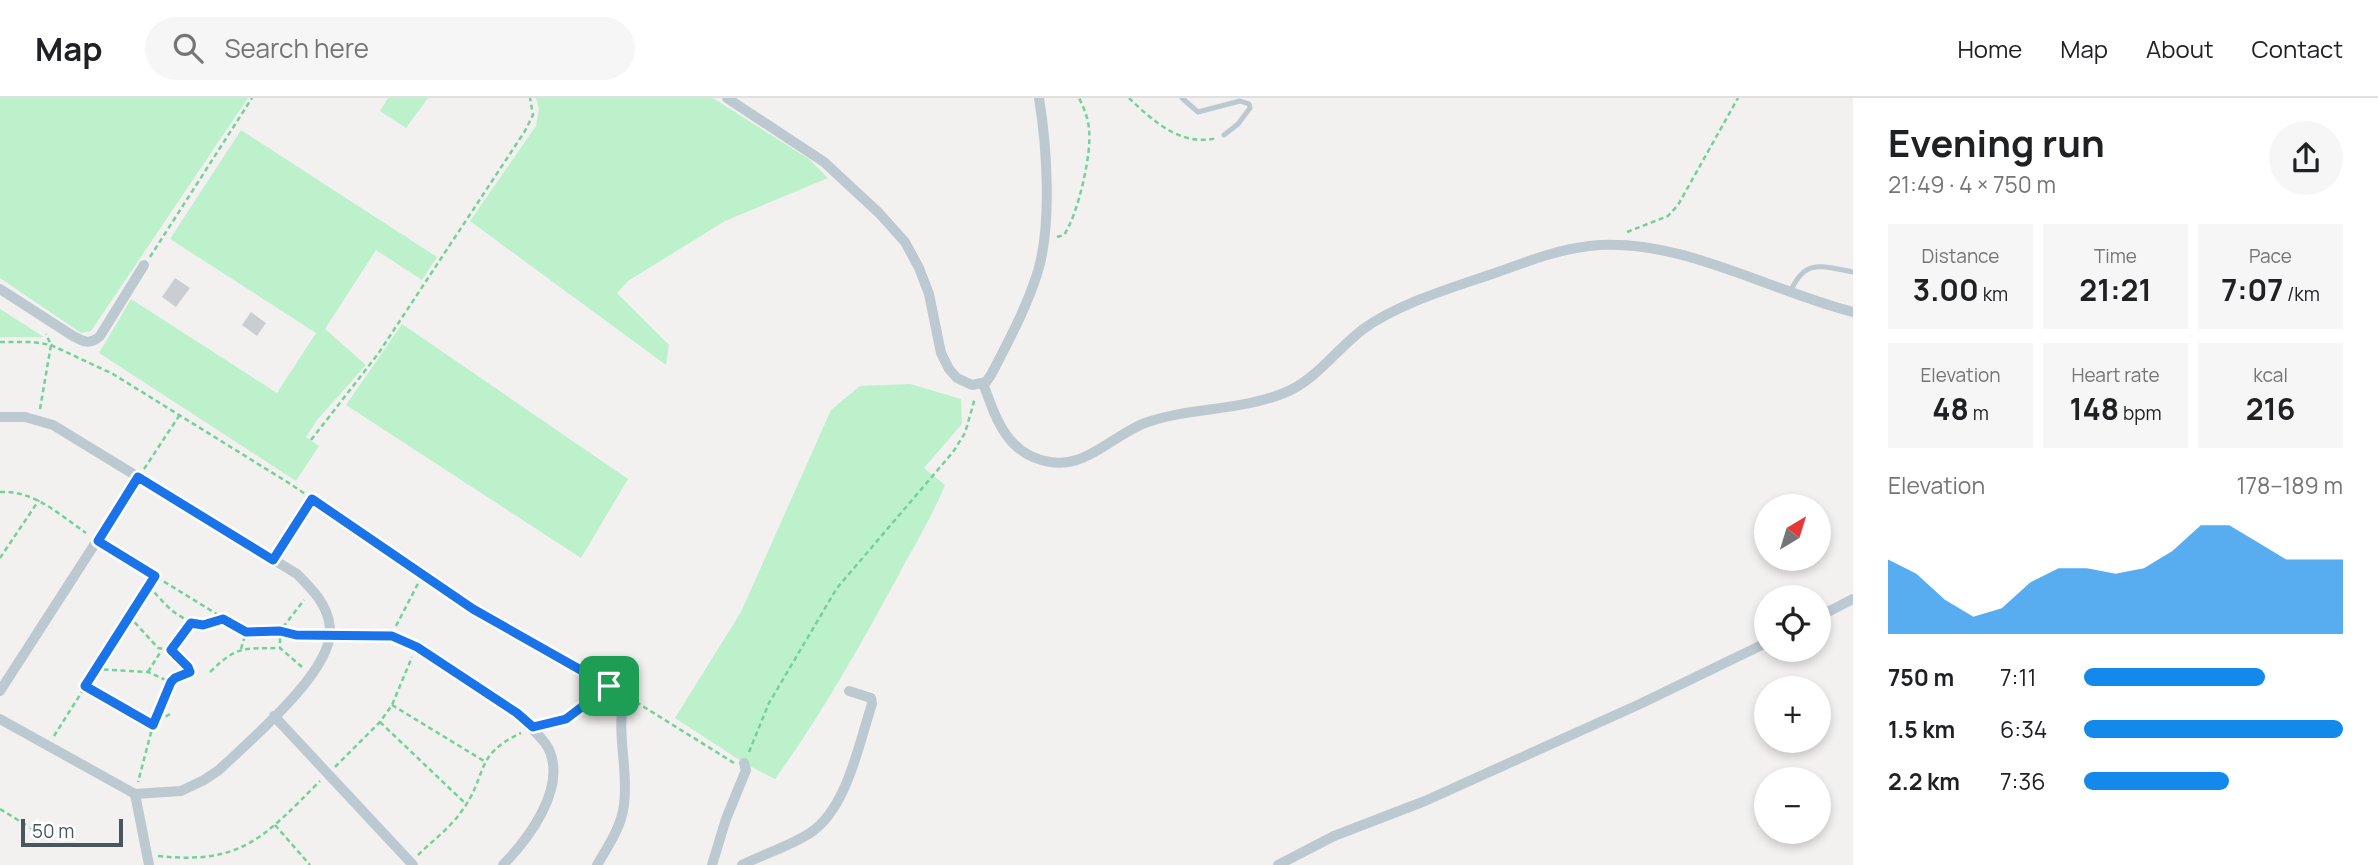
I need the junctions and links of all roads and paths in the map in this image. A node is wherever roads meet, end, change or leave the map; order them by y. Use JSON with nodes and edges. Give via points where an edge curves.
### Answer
{"nodes":[{"id":1,"x":252,"y":98,"type":"edge"},
{"id":2,"x":530,"y":98,"type":"edge"},
{"id":3,"x":727,"y":98,"type":"edge"},
{"id":4,"x":1039,"y":98,"type":"edge"},
{"id":5,"x":1079,"y":98,"type":"edge"},
{"id":6,"x":1129,"y":98,"type":"edge"},
{"id":7,"x":1182,"y":98,"type":"edge"},
{"id":8,"x":1738,"y":98,"type":"edge"},
{"id":9,"x":1224,"y":135,"type":"joint"},
{"id":10,"x":1044,"y":235,"type":"junction"},
{"id":11,"x":1610,"y":245,"type":"junction"},
{"id":12,"x":144,"y":265,"type":"joint"},
{"id":13,"x":1853,"y":272,"type":"edge"},
{"id":14,"x":0,"y":289,"type":"edge"},
{"id":15,"x":1790,"y":293,"type":"junction"},
{"id":16,"x":1853,"y":312,"type":"edge"},
{"id":17,"x":0,"y":342,"type":"edge"},
{"id":18,"x":51,"y":345,"type":"junction"},
{"id":19,"x":980,"y":384,"type":"junction"},
{"id":20,"x":179,"y":416,"type":"junction"},
{"id":21,"x":0,"y":417,"type":"edge"},
{"id":22,"x":38,"y":419,"type":"junction"},
{"id":23,"x":311,"y":440,"type":"dead end"},
{"id":24,"x":138,"y":477,"type":"junction"},
{"id":25,"x":0,"y":492,"type":"edge"},
{"id":26,"x":312,"y":499,"type":"junction"},
{"id":27,"x":39,"y":500,"type":"junction"},
{"id":28,"x":98,"y":541,"type":"junction"},
{"id":29,"x":0,"y":558,"type":"edge"},
{"id":30,"x":273,"y":560,"type":"junction"},
{"id":31,"x":155,"y":576,"type":"junction"},
{"id":32,"x":422,"y":576,"type":"junction"},
{"id":33,"x":149,"y":586,"type":"junction"},
{"id":34,"x":312,"y":589,"type":"junction"},
{"id":35,"x":1853,"y":599,"type":"edge"},
{"id":36,"x":1831,"y":610,"type":"edge"},
{"id":37,"x":129,"y":617,"type":"junction"},
{"id":38,"x":223,"y":619,"type":"junction"},
{"id":39,"x":191,"y":623,"type":"junction"},
{"id":40,"x":280,"y":631,"type":"junction"},
{"id":41,"x":246,"y":632,"type":"junction"},
{"id":42,"x":330,"y":636,"type":"junction"},
{"id":43,"x":392,"y":636,"type":"junction"},
{"id":44,"x":417,"y":647,"type":"junction"},
{"id":45,"x":280,"y":648,"type":"junction"},
{"id":46,"x":241,"y":649,"type":"junction"},
{"id":47,"x":1754,"y":649,"type":"edge"},
{"id":48,"x":162,"y":650,"type":"junction"},
{"id":49,"x":171,"y":650,"type":"junction"},
{"id":50,"x":95,"y":669,"type":"junction"},
{"id":51,"x":148,"y":672,"type":"junction"},
{"id":52,"x":209,"y":672,"type":"dead end"},
{"id":53,"x":312,"y":676,"type":"junction"},
{"id":54,"x":171,"y":682,"type":"junction"},
{"id":55,"x":85,"y":686,"type":"junction"},
{"id":56,"x":609,"y":686,"type":"joint"},
{"id":57,"x":0,"y":691,"type":"edge"},
{"id":58,"x":849,"y":691,"type":"dead end"},
{"id":59,"x":625,"y":696,"type":"joint"},
{"id":60,"x":392,"y":705,"type":"junction"},
{"id":61,"x":170,"y":714,"type":"dead end"},
{"id":62,"x":274,"y":716,"type":"junction"},
{"id":63,"x":0,"y":719,"type":"edge"},
{"id":64,"x":380,"y":722,"type":"junction"},
{"id":65,"x":153,"y":725,"type":"junction"},
{"id":66,"x":533,"y":727,"type":"junction"},
{"id":67,"x":48,"y":746,"type":"junction"},
{"id":68,"x":484,"y":761,"type":"junction"},
{"id":69,"x":745,"y":766,"type":"junction"},
{"id":70,"x":329,"y":773,"type":"junction"},
{"id":71,"x":135,"y":794,"type":"junction"},
{"id":72,"x":466,"y":804,"type":"junction"},
{"id":73,"x":0,"y":809,"type":"edge"},
{"id":74,"x":275,"y":825,"type":"junction"},
{"id":75,"x":49,"y":839,"type":"dead end"},
{"id":76,"x":148,"y":860,"type":"edge"},
{"id":77,"x":412,"y":864,"type":"edge"},
{"id":78,"x":310,"y":865,"type":"edge"},
{"id":79,"x":503,"y":865,"type":"edge"},
{"id":80,"x":597,"y":865,"type":"edge"},
{"id":81,"x":712,"y":865,"type":"edge"},
{"id":82,"x":742,"y":865,"type":"edge"},
{"id":83,"x":1278,"y":865,"type":"edge"}],
"edges":[{"from":1,"to":12,"type":"path"},
{"from":2,"to":23,"type":"path","via":[[533,115],[506,160],[374,361]]},
{"from":3,"to":19,"type":"street","via":[[824,162],[895,230],[924,279],[944,360],[957,378]]},
{"from":4,"to":10,"type":"street","via":[[1046,162]]},
{"from":5,"to":10,"type":"path","via":[[1090,131],[1079,193],[1064,235]]},
{"from":6,"to":9,"type":"path","via":[[1184,138],[1204,141]]},
{"from":7,"to":9,"type":"lane","via":[[1198,112],[1240,101],[1249,104],[1245,117]]},
{"from":8,"to":11,"type":"path","via":[[1678,205],[1668,216],[1634,229]]},
{"from":10,"to":19,"type":"street","via":[[1029,295],[991,375]]},
{"from":11,"to":15,"type":"street","via":[[1658,250],[1731,270]]},
{"from":11,"to":19,"type":"street","via":[[1559,251],[1443,291],[1364,328],[1313,375],[1287,392],[1146,423],[1086,458],[1064,463],[1032,456],[1009,441]]},
{"from":12,"to":14,"type":"street","via":[[94,342],[85,343]]},
{"from":13,"to":15,"type":"lane","via":[[1812,266],[1800,272]]},
{"from":15,"to":16,"type":"street"},
{"from":17,"to":18,"type":"path"},
{"from":18,"to":20,"type":"path","via":[[113,374]]},
{"from":18,"to":22,"type":"path"},
{"from":19,"to":69,"type":"path","via":[[973,412],[953,452],[838,588],[787,670]]},
{"from":20,"to":24,"type":"path"},
{"from":20,"to":26,"type":"path"},
{"from":21,"to":22,"type":"street"},
{"from":22,"to":24,"type":"street","via":[[80,439]]},
{"from":24,"to":28,"type":"street"},
{"from":24,"to":30,"type":"street"},
{"from":25,"to":27,"type":"path","via":[[20,492]]},
{"from":26,"to":30,"type":"path"},
{"from":26,"to":32,"type":"path"},
{"from":27,"to":28,"type":"path"},
{"from":27,"to":29,"type":"path"},
{"from":28,"to":31,"type":"path"},
{"from":28,"to":57,"type":"street"},
{"from":30,"to":34,"type":"street"},
{"from":31,"to":33,"type":"path"},
{"from":31,"to":38,"type":"path"},
{"from":32,"to":43,"type":"path"},
{"from":32,"to":56,"type":"path"},
{"from":33,"to":37,"type":"path"},
{"from":33,"to":39,"type":"path","via":[[163,603]]},
{"from":34,"to":40,"type":"path"},
{"from":34,"to":42,"type":"street","via":[[326,609]]},
{"from":35,"to":36,"type":"street"},
{"from":37,"to":48,"type":"path"},
{"from":37,"to":50,"type":"path"},
{"from":38,"to":39,"type":"path"},
{"from":38,"to":41,"type":"path"},
{"from":39,"to":49,"type":"path"},
{"from":40,"to":41,"type":"path"},
{"from":40,"to":42,"type":"path"},
{"from":40,"to":45,"type":"path"},
{"from":41,"to":46,"type":"path"},
{"from":42,"to":43,"type":"street"},
{"from":42,"to":53,"type":"street","via":[[326,655]]},
{"from":43,"to":44,"type":"street"},
{"from":44,"to":60,"type":"path"},
{"from":44,"to":66,"type":"street"},
{"from":45,"to":46,"type":"path"},
{"from":45,"to":53,"type":"path"},
{"from":46,"to":52,"type":"path","via":[[229,653]]},
{"from":47,"to":83,"type":"street"},
{"from":48,"to":49,"type":"path"},
{"from":48,"to":51,"type":"path"},
{"from":49,"to":54,"type":"path","via":[[190,672]]},
{"from":50,"to":51,"type":"path"},
{"from":50,"to":55,"type":"path"},
{"from":51,"to":54,"type":"path"},
{"from":53,"to":62,"type":"street"},
{"from":54,"to":65,"type":"path"},
{"from":55,"to":65,"type":"path"},
{"from":55,"to":67,"type":"path"},
{"from":56,"to":66,"type":"street","via":[[566,719]]},
{"from":58,"to":82,"type":"street","via":[[871,698],[872,704],[836,805],[812,832]]},
{"from":59,"to":69,"type":"path","via":[[698,743]]},
{"from":59,"to":80,"type":"street","via":[[621,712],[625,804]]},
{"from":60,"to":64,"type":"path"},
{"from":60,"to":68,"type":"path"},
{"from":61,"to":65,"type":"path"},
{"from":62,"to":70,"type":"street"},
{"from":62,"to":71,"type":"street","via":[[204,780],[172,793]]},
{"from":63,"to":67,"type":"street"},
{"from":64,"to":70,"type":"path"},
{"from":64,"to":72,"type":"path"},
{"from":65,"to":71,"type":"path"},
{"from":66,"to":68,"type":"path","via":[[491,750]]},
{"from":66,"to":79,"type":"street","via":[[551,754],[549,793],[533,830]]},
{"from":67,"to":71,"type":"street"},
{"from":68,"to":72,"type":"path"},
{"from":69,"to":81,"type":"street"},
{"from":70,"to":74,"type":"path"},
{"from":70,"to":77,"type":"street"},
{"from":71,"to":76,"type":"street"},
{"from":72,"to":77,"type":"path"},
{"from":73,"to":75,"type":"path"},
{"from":74,"to":76,"type":"path","via":[[225,855],[204,860]]},
{"from":74,"to":78,"type":"path"}]}
